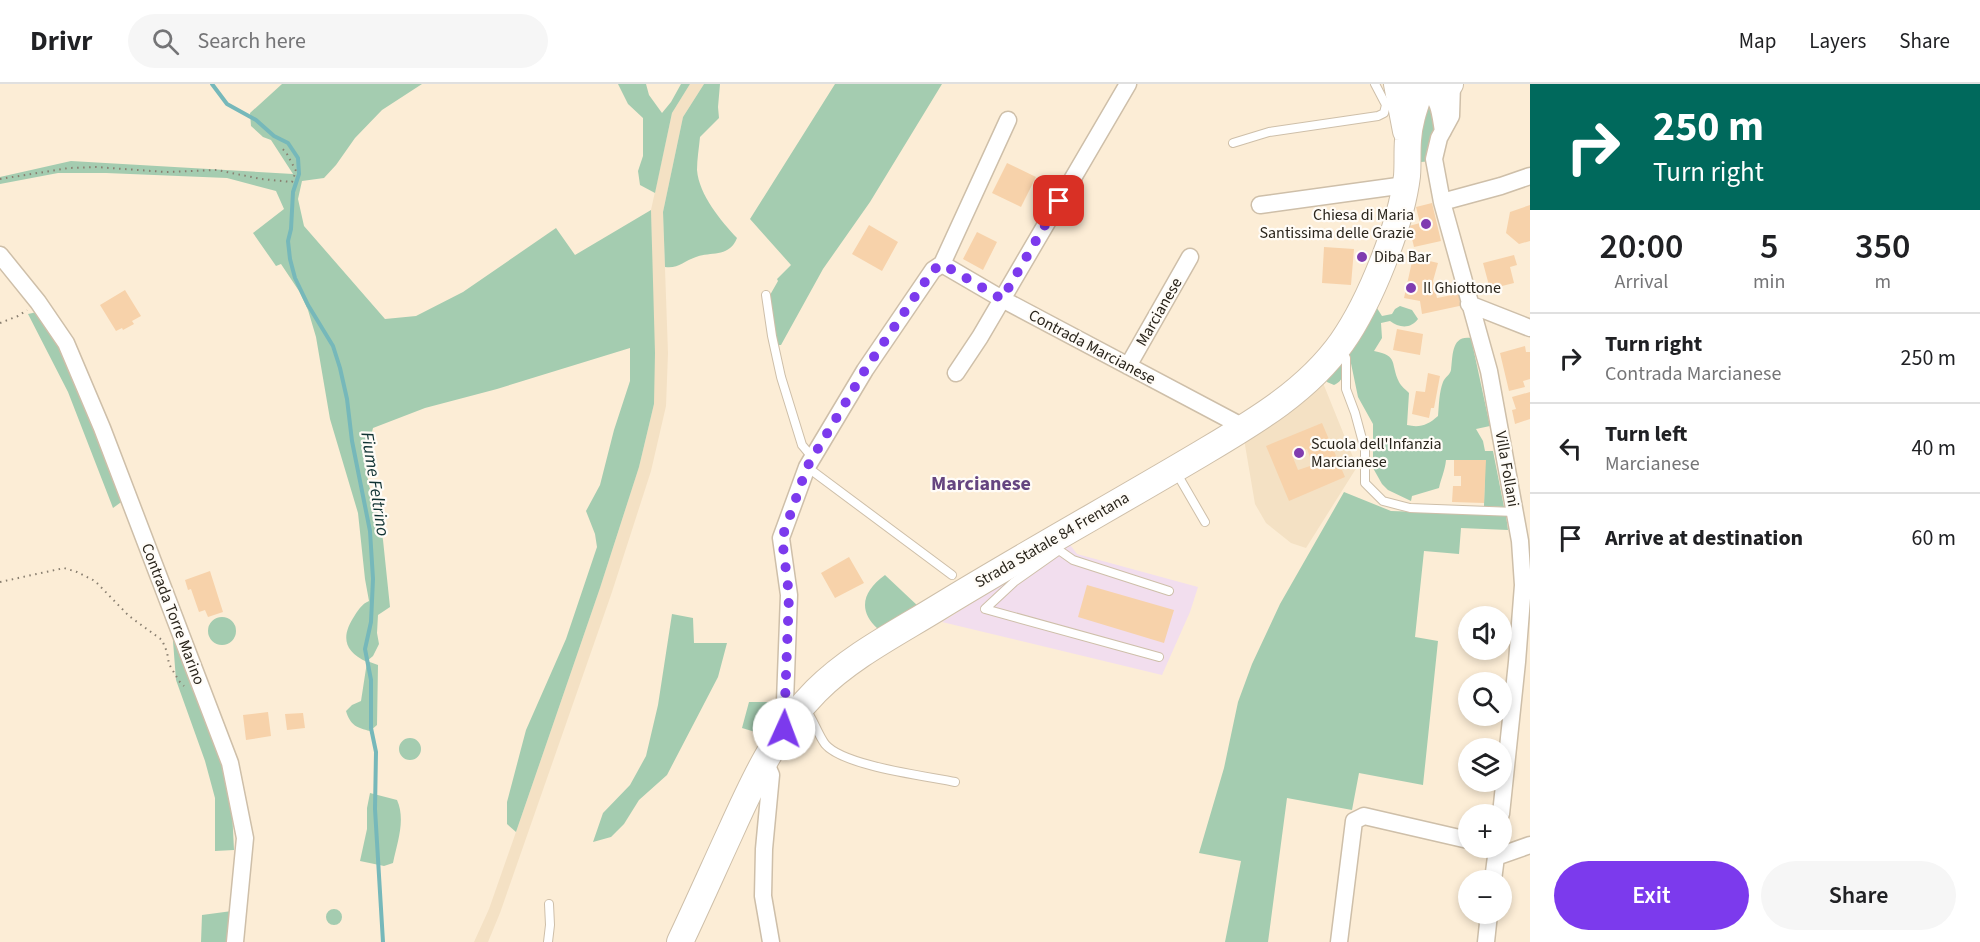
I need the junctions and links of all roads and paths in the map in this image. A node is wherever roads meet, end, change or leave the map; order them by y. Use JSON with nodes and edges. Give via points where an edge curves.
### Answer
{"nodes":[{"id":1,"x":1128,"y":84,"type":"edge"},
{"id":2,"x":1375,"y":84,"type":"edge"},
{"id":3,"x":1426,"y":86,"type":"edge"},
{"id":4,"x":1008,"y":120,"type":"dead end"},
{"id":5,"x":1443,"y":131,"type":"junction"},
{"id":6,"x":1233,"y":143,"type":"dead end"},
{"id":7,"x":280,"y":147,"type":"dead end"},
{"id":8,"x":1530,"y":176,"type":"edge"},
{"id":9,"x":0,"y":179,"type":"edge"},
{"id":10,"x":1405,"y":185,"type":"junction"},
{"id":11,"x":1442,"y":202,"type":"junction"},
{"id":12,"x":1260,"y":205,"type":"dead end"},
{"id":13,"x":0,"y":255,"type":"edge"},
{"id":14,"x":1190,"y":257,"type":"dead end"},
{"id":15,"x":942,"y":264,"type":"junction"},
{"id":16,"x":766,"y":295,"type":"dead end"},
{"id":17,"x":1002,"y":299,"type":"junction"},
{"id":18,"x":38,"y":302,"type":"junction"},
{"id":19,"x":1469,"y":303,"type":"junction"},
{"id":20,"x":0,"y":323,"type":"edge"},
{"id":21,"x":1530,"y":328,"type":"edge"},
{"id":22,"x":1337,"y":347,"type":"junction"},
{"id":23,"x":1128,"y":366,"type":"junction"},
{"id":24,"x":956,"y":374,"type":"dead end"},
{"id":25,"x":1240,"y":430,"type":"junction"},
{"id":26,"x":809,"y":462,"type":"junction"},
{"id":27,"x":1174,"y":470,"type":"junction"},
{"id":28,"x":1515,"y":512,"type":"junction"},
{"id":29,"x":1205,"y":522,"type":"dead end"},
{"id":30,"x":1054,"y":546,"type":"junction"},
{"id":31,"x":952,"y":575,"type":"dead end"},
{"id":32,"x":0,"y":582,"type":"edge"},
{"id":33,"x":1169,"y":591,"type":"dead end"},
{"id":34,"x":1526,"y":614,"type":"edge"},
{"id":35,"x":1159,"y":657,"type":"dead end"},
{"id":36,"x":186,"y":688,"type":"dead end"},
{"id":37,"x":803,"y":705,"type":"junction"},
{"id":38,"x":784,"y":729,"type":"junction"},
{"id":39,"x":765,"y":761,"type":"junction"},
{"id":40,"x":955,"y":782,"type":"dead end"},
{"id":41,"x":1502,"y":804,"type":"edge"},
{"id":42,"x":1458,"y":838,"type":"edge"},
{"id":43,"x":1530,"y":845,"type":"edge"},
{"id":44,"x":1512,"y":849,"type":"edge"},
{"id":45,"x":549,"y":904,"type":"dead end"},
{"id":46,"x":1488,"y":924,"type":"edge"},
{"id":47,"x":235,"y":942,"type":"edge"},
{"id":48,"x":548,"y":942,"type":"edge"},
{"id":49,"x":680,"y":942,"type":"edge"},
{"id":50,"x":771,"y":942,"type":"edge"},
{"id":51,"x":1339,"y":942,"type":"edge"},
{"id":52,"x":1486,"y":942,"type":"edge"}],
"edges":[{"from":1,"to":17,"type":"street"},
{"from":2,"to":6,"type":"lane","via":[[1386,105],[1384,113],[1378,116],[1269,132]]},
{"from":3,"to":5,"type":"street","name":"Villa Follani","via":[[1439,106]]},
{"from":3,"to":5,"type":"street","name":"Villa Follani","via":[[1451,116]]},
{"from":3,"to":10,"type":"main road","name":"Strada Statale 84 Frentana","via":[[1411,114]]},
{"from":4,"to":15,"type":"street"},
{"from":5,"to":11,"type":"street","name":"Villa Follani","via":[[1434,159]]},
{"from":7,"to":9,"type":"path","via":[[296,171],[292,182],[217,170],[166,172],[96,167]]},
{"from":8,"to":11,"type":"street"},
{"from":10,"to":12,"type":"street"},
{"from":10,"to":22,"type":"main road","name":"Strada Statale 84 Frentana","via":[[1374,283]]},
{"from":11,"to":19,"type":"street","name":"Villa Follani"},
{"from":13,"to":18,"type":"street","name":"Contrada Torre Marino"},
{"from":14,"to":23,"type":"street","name":"Marcianese"},
{"from":15,"to":17,"type":"street","name":"Contrada Marcianese"},
{"from":15,"to":26,"type":"street","via":[[933,270],[865,370]]},
{"from":16,"to":26,"type":"lane","via":[[781,377]]},
{"from":17,"to":23,"type":"street","name":"Contrada Marcianese"},
{"from":17,"to":24,"type":"street"},
{"from":18,"to":20,"type":"path"},
{"from":18,"to":47,"type":"street","name":"Contrada Torre Marino","via":[[66,343],[102,428],[230,763],[245,838]]},
{"from":19,"to":21,"type":"street"},
{"from":19,"to":28,"type":"street","name":"Villa Follani","via":[[1489,371]]},
{"from":22,"to":25,"type":"main road","name":"Strada Statale 84 Frentana","via":[[1285,400]]},
{"from":22,"to":28,"type":"lane","via":[[1346,358],[1346,389],[1365,450],[1365,483],[1383,501],[1410,508]]},
{"from":23,"to":25,"type":"street","name":"Contrada Marcianese","via":[[1236,423]]},
{"from":25,"to":27,"type":"main road","name":"Strada Statale 84 Frentana"},
{"from":26,"to":31,"type":"lane"},
{"from":26,"to":38,"type":"street","via":[[782,538],[789,595]]},
{"from":27,"to":29,"type":"lane"},
{"from":27,"to":30,"type":"main road","name":"Strada Statale 84 Frentana"},
{"from":28,"to":34,"type":"street","name":"Villa Follani"},
{"from":30,"to":33,"type":"lane","via":[[1073,560]]},
{"from":30,"to":35,"type":"lane","via":[[985,609]]},
{"from":30,"to":37,"type":"main road","name":"Strada Statale 84 Frentana","via":[[845,666]]},
{"from":32,"to":36,"type":"path","via":[[63,568],[95,582],[162,640],[169,664]]},
{"from":34,"to":41,"type":"street","name":"Villa Follani"},
{"from":37,"to":38,"type":"main road","name":"Strada Statale 84 Frentana"},
{"from":37,"to":40,"type":"lane","via":[[826,745],[850,760]]},
{"from":38,"to":39,"type":"main road","name":"Strada Statale 84 Frentana"},
{"from":39,"to":49,"type":"main road","name":"Strada Statale 84 Frentana"},
{"from":39,"to":50,"type":"street","via":[[771,775],[763,896]]},
{"from":42,"to":51,"type":"street","via":[[1364,816],[1354,821]]},
{"from":43,"to":44,"type":"street"},
{"from":45,"to":48,"type":"lane"},
{"from":46,"to":52,"type":"street"}]}
